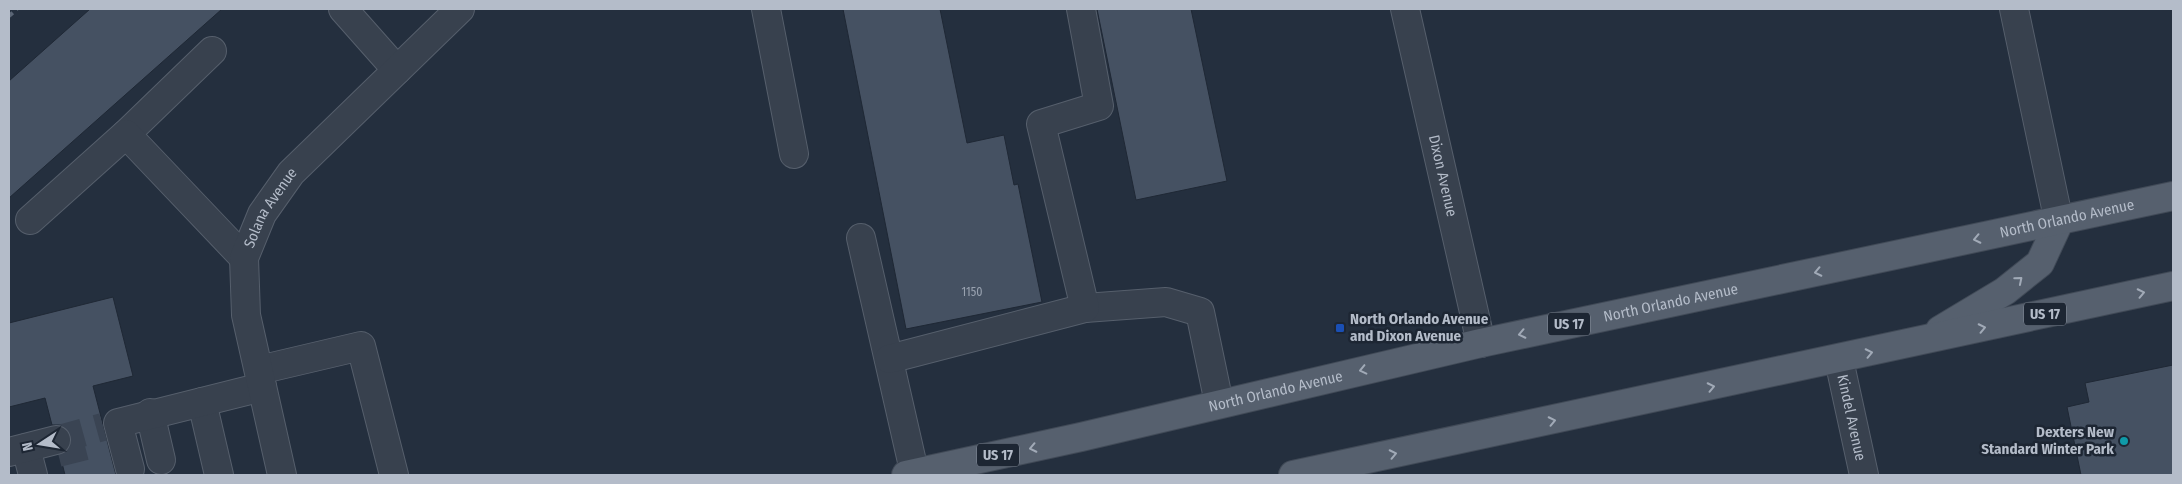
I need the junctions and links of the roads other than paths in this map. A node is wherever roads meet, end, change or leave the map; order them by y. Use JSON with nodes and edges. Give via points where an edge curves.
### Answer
{"nodes":[{"id":1,"x":343,"y":9,"type":"edge"},
{"id":2,"x":460,"y":9,"type":"edge"},
{"id":3,"x":766,"y":9,"type":"edge"},
{"id":4,"x":1080,"y":9,"type":"edge"},
{"id":5,"x":1405,"y":9,"type":"edge"},
{"id":6,"x":2014,"y":9,"type":"edge"},
{"id":7,"x":212,"y":51,"type":"dead end"},
{"id":8,"x":397,"y":70,"type":"junction"},
{"id":9,"x":126,"y":134,"type":"junction"},
{"id":10,"x":794,"y":154,"type":"dead end"},
{"id":11,"x":2173,"y":196,"type":"edge"},
{"id":12,"x":30,"y":220,"type":"dead end"},
{"id":13,"x":2059,"y":222,"type":"junction"},
{"id":14,"x":861,"y":238,"type":"dead end"},
{"id":15,"x":244,"y":258,"type":"junction"},
{"id":16,"x":2173,"y":286,"type":"edge"},
{"id":17,"x":1085,"y":308,"type":"junction"},
{"id":18,"x":1918,"y":342,"type":"junction"},
{"id":19,"x":1481,"y":343,"type":"junction"},
{"id":20,"x":889,"y":359,"type":"junction"},
{"id":21,"x":1839,"y":360,"type":"junction"},
{"id":22,"x":260,"y":379,"type":"junction"},
{"id":23,"x":202,"y":402,"type":"junction"},
{"id":24,"x":1219,"y":403,"type":"junction"},
{"id":25,"x":150,"y":414,"type":"junction"},
{"id":26,"x":56,"y":440,"type":"tunnel mouth"},
{"id":27,"x":18,"y":450,"type":"edge"},
{"id":28,"x":161,"y":460,"type":"dead end"},
{"id":29,"x":130,"y":469,"type":"dead end"},
{"id":30,"x":33,"y":475,"type":"edge"},
{"id":31,"x":220,"y":475,"type":"edge"},
{"id":32,"x":282,"y":475,"type":"edge"},
{"id":33,"x":394,"y":475,"type":"edge"},
{"id":34,"x":912,"y":475,"type":"edge"},
{"id":35,"x":1293,"y":475,"type":"edge"},
{"id":36,"x":1864,"y":475,"type":"edge"}],
"edges":[{"from":1,"to":8,"type":"street"},
{"from":2,"to":8,"type":"street","name":"Solana Avenue"},
{"from":3,"to":10,"type":"street"},
{"from":4,"to":17,"type":"street","via":[[1099,106],[1041,124]]},
{"from":5,"to":19,"type":"street","name":"Dixon Avenue"},
{"from":6,"to":13,"type":"street"},
{"from":7,"to":9,"type":"street"},
{"from":8,"to":15,"type":"street","name":"Solana Avenue","via":[[290,173],[262,214]]},
{"from":9,"to":12,"type":"street"},
{"from":9,"to":15,"type":"street"},
{"from":11,"to":13,"type":"main road","name":"North Orlando Avenue","number":"US 17"},
{"from":18,"to":13,"type":"main road","one_way":true,"via":[[2005,291],[2040,263]]},
{"from":13,"to":19,"type":"main road","name":"North Orlando Avenue","number":"US 17","one_way":true},
{"from":14,"to":20,"type":"street"},
{"from":15,"to":22,"type":"street","name":"Solana Avenue","via":[[246,315]]},
{"from":18,"to":16,"type":"main road","number":"US 17","one_way":true},
{"from":17,"to":20,"type":"street"},
{"from":17,"to":24,"type":"street","via":[[1166,302],[1200,312]]},
{"from":21,"to":18,"type":"main road","number":"US 17","one_way":true},
{"from":19,"to":24,"type":"main road","name":"North Orlando Avenue","number":"US 17","one_way":true},
{"from":20,"to":34,"type":"street"},
{"from":35,"to":21,"type":"main road","number":"US 17","one_way":true},
{"from":21,"to":36,"type":"street","name":"Kindel Avenue"},
{"from":22,"to":23,"type":"street"},
{"from":22,"to":32,"type":"street","name":"Solana Avenue"},
{"from":22,"to":33,"type":"street","via":[[361,346]]},
{"from":23,"to":25,"type":"street"},
{"from":23,"to":31,"type":"street"},
{"from":24,"to":34,"type":"main road","name":"North Orlando Avenue","number":"US 17","one_way":true},
{"from":25,"to":28,"type":"street"},
{"from":25,"to":29,"type":"street","via":[[111,425]]},
{"from":26,"to":27,"type":"street"},
{"from":27,"to":30,"type":"street"}]}
